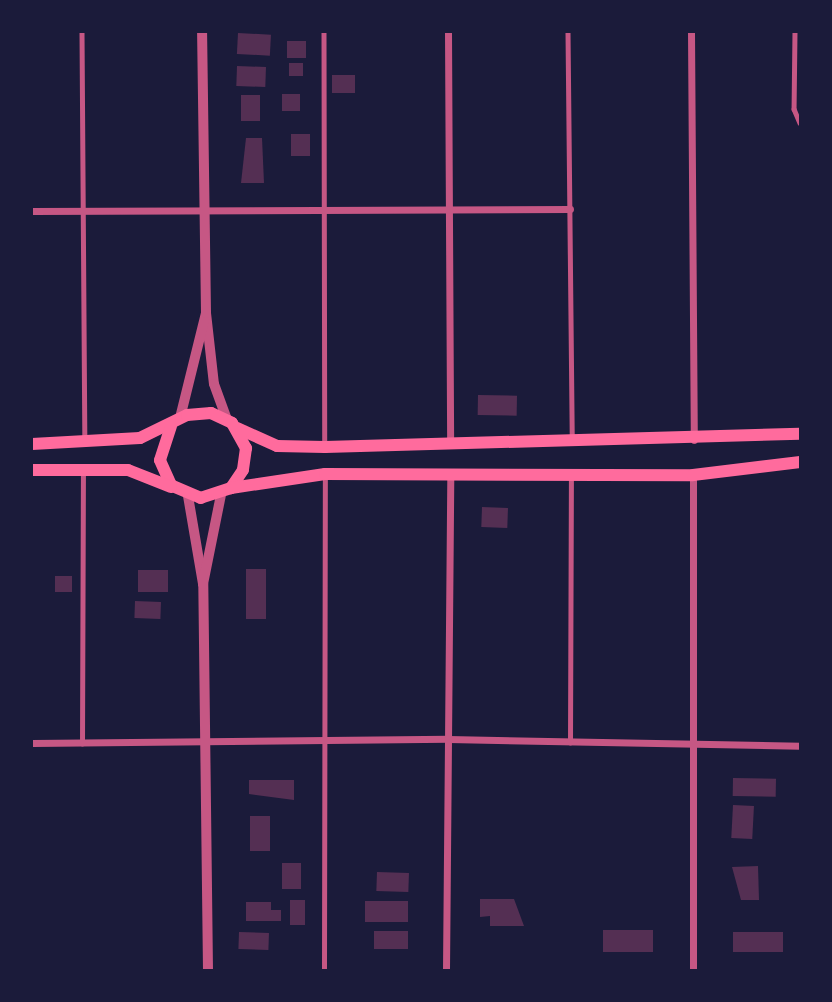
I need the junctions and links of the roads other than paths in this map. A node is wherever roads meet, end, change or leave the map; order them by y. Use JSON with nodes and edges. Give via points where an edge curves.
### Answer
{"nodes":[{"id":1,"x":82,"y":32,"type":"edge"},
{"id":2,"x":202,"y":32,"type":"edge"},
{"id":3,"x":324,"y":32,"type":"edge"},
{"id":4,"x":448,"y":32,"type":"edge"},
{"id":5,"x":568,"y":32,"type":"edge"},
{"id":6,"x":691,"y":32,"type":"edge"},
{"id":7,"x":795,"y":32,"type":"edge"},
{"id":8,"x":800,"y":123,"type":"edge"},
{"id":9,"x":205,"y":208,"type":"junction"},
{"id":10,"x":325,"y":209,"type":"junction"},
{"id":11,"x":449,"y":209,"type":"junction"},
{"id":12,"x":570,"y":209,"type":"junction"},
{"id":13,"x":32,"y":211,"type":"edge"},
{"id":14,"x":83,"y":211,"type":"junction"},
{"id":15,"x":206,"y":313,"type":"junction"},
{"id":16,"x":175,"y":422,"type":"junction"},
{"id":17,"x":232,"y":424,"type":"junction"},
{"id":18,"x":800,"y":434,"type":"edge"},
{"id":19,"x":694,"y":442,"type":"junction"},
{"id":20,"x":32,"y":444,"type":"edge"},
{"id":21,"x":450,"y":445,"type":"junction"},
{"id":22,"x":572,"y":445,"type":"junction"},
{"id":23,"x":85,"y":446,"type":"junction"},
{"id":24,"x":325,"y":447,"type":"junction"},
{"id":25,"x":800,"y":462,"type":"edge"},
{"id":26,"x":83,"y":468,"type":"junction"},
{"id":27,"x":32,"y":470,"type":"edge"},
{"id":28,"x":571,"y":471,"type":"junction"},
{"id":29,"x":325,"y":474,"type":"junction"},
{"id":30,"x":450,"y":474,"type":"junction"},
{"id":31,"x":693,"y":475,"type":"junction"},
{"id":32,"x":226,"y":492,"type":"junction"},
{"id":33,"x":183,"y":493,"type":"junction"},
{"id":34,"x":203,"y":584,"type":"junction"},
{"id":35,"x":448,"y":739,"type":"junction"},
{"id":36,"x":32,"y":743,"type":"edge"},
{"id":37,"x":570,"y":743,"type":"junction"},
{"id":38,"x":82,"y":744,"type":"junction"},
{"id":39,"x":327,"y":744,"type":"junction"},
{"id":40,"x":206,"y":746,"type":"junction"},
{"id":41,"x":697,"y":746,"type":"junction"},
{"id":42,"x":800,"y":746,"type":"edge"},
{"id":43,"x":208,"y":971,"type":"edge"},
{"id":44,"x":324,"y":971,"type":"edge"},
{"id":45,"x":446,"y":971,"type":"edge"},
{"id":46,"x":693,"y":971,"type":"edge"}],
"edges":[{"from":1,"to":14,"type":"lane"},
{"from":2,"to":9,"type":"street"},
{"from":3,"to":10,"type":"lane"},
{"from":4,"to":11,"type":"street"},
{"from":5,"to":12,"type":"lane"},
{"from":6,"to":19,"type":"street"},
{"from":7,"to":8,"type":"lane","via":[[794,109]]},
{"from":9,"to":10,"type":"street"},
{"from":9,"to":14,"type":"street"},
{"from":9,"to":15,"type":"street"},
{"from":10,"to":11,"type":"street"},
{"from":10,"to":24,"type":"lane"},
{"from":11,"to":12,"type":"street"},
{"from":11,"to":21,"type":"street"},
{"from":12,"to":22,"type":"lane"},
{"from":13,"to":14,"type":"street"},
{"from":14,"to":23,"type":"lane"},
{"from":15,"to":16,"type":"street"},
{"from":15,"to":17,"type":"street","via":[[214,384]]},
{"from":16,"to":17,"type":"main road","via":[[203,412]]},
{"from":16,"to":23,"type":"main road","via":[[140,438]]},
{"from":16,"to":33,"type":"main road","via":[[160,460]]},
{"from":17,"to":24,"type":"main road","via":[[277,446]]},
{"from":17,"to":32,"type":"main road","via":[[246,460]]},
{"from":18,"to":19,"type":"main road"},
{"from":19,"to":22,"type":"main road"},
{"from":20,"to":23,"type":"main road"},
{"from":21,"to":22,"type":"main road"},
{"from":21,"to":24,"type":"main road"},
{"from":25,"to":31,"type":"main road"},
{"from":26,"to":27,"type":"main road"},
{"from":26,"to":33,"type":"main road","via":[[142,472]]},
{"from":26,"to":38,"type":"lane"},
{"from":28,"to":30,"type":"main road"},
{"from":28,"to":31,"type":"main road"},
{"from":28,"to":37,"type":"lane"},
{"from":29,"to":30,"type":"main road"},
{"from":29,"to":32,"type":"main road"},
{"from":29,"to":39,"type":"lane"},
{"from":30,"to":35,"type":"street"},
{"from":31,"to":41,"type":"street"},
{"from":32,"to":33,"type":"main road"},
{"from":32,"to":34,"type":"street"},
{"from":33,"to":34,"type":"street"},
{"from":34,"to":40,"type":"street"},
{"from":35,"to":37,"type":"street"},
{"from":35,"to":39,"type":"street"},
{"from":35,"to":45,"type":"street"},
{"from":36,"to":38,"type":"street"},
{"from":37,"to":41,"type":"street"},
{"from":38,"to":40,"type":"street"},
{"from":39,"to":40,"type":"street"},
{"from":39,"to":44,"type":"lane"},
{"from":40,"to":43,"type":"street"},
{"from":41,"to":42,"type":"street"},
{"from":41,"to":46,"type":"street"}]}
